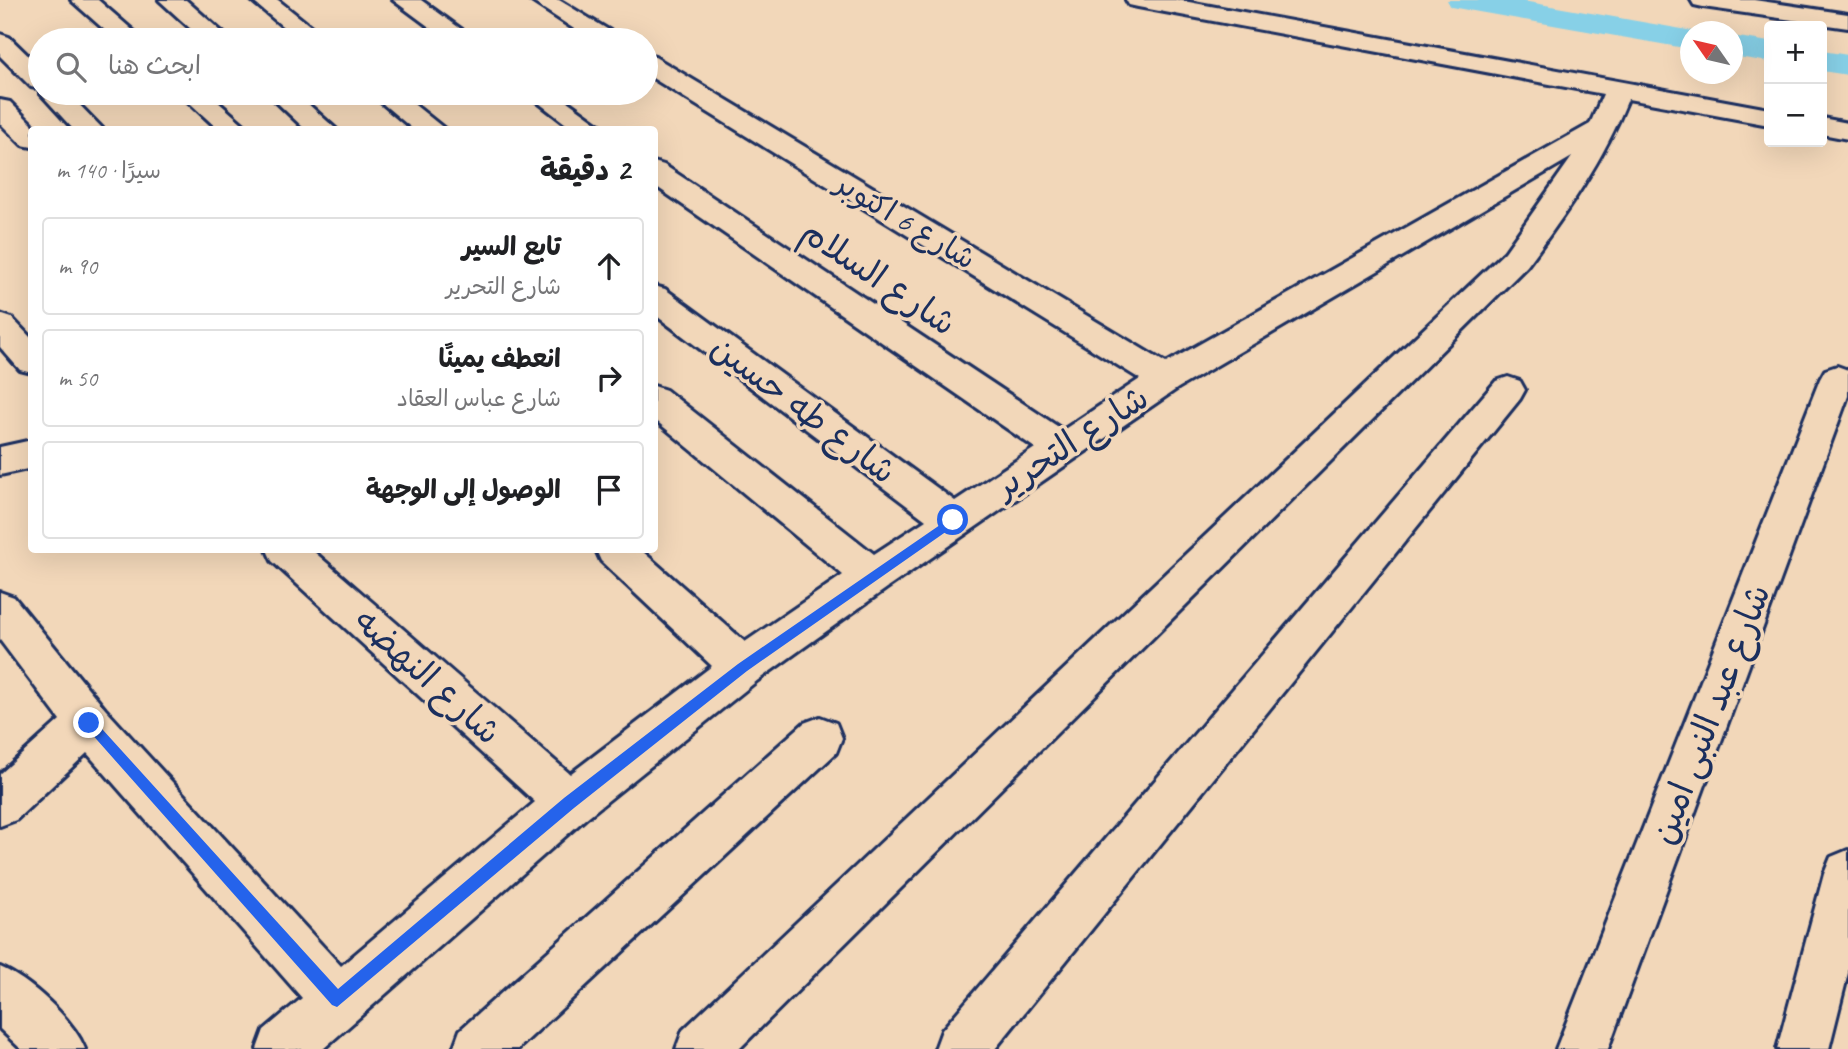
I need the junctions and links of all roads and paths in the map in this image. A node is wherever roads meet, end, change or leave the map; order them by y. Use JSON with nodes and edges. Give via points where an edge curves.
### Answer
{"nodes":[{"id":1,"x":83,"y":0,"type":"edge"},
{"id":2,"x":171,"y":0,"type":"edge"},
{"id":3,"x":262,"y":0,"type":"edge"},
{"id":4,"x":405,"y":0,"type":"edge"},
{"id":5,"x":542,"y":0,"type":"edge"},
{"id":6,"x":1138,"y":0,"type":"edge"},
{"id":7,"x":1703,"y":0,"type":"edge"},
{"id":8,"x":1848,"y":21,"type":"edge"},
{"id":9,"x":117,"y":28,"type":"edge"},
{"id":10,"x":204,"y":28,"type":"edge"},
{"id":11,"x":299,"y":28,"type":"edge"},
{"id":12,"x":446,"y":28,"type":"edge"},
{"id":13,"x":588,"y":28,"type":"edge"},
{"id":14,"x":0,"y":42,"type":"edge"},
{"id":15,"x":28,"y":69,"type":"edge"},
{"id":16,"x":658,"y":71,"type":"edge"},
{"id":17,"x":1619,"y":89,"type":"junction"},
{"id":18,"x":64,"y":105,"type":"edge"},
{"id":19,"x":206,"y":105,"type":"edge"},
{"id":20,"x":294,"y":105,"type":"edge"},
{"id":21,"x":399,"y":105,"type":"edge"},
{"id":22,"x":557,"y":105,"type":"edge"},
{"id":23,"x":0,"y":108,"type":"edge"},
{"id":24,"x":1764,"y":116,"type":"edge"},
{"id":25,"x":86,"y":126,"type":"edge"},
{"id":26,"x":231,"y":126,"type":"edge"},
{"id":27,"x":318,"y":126,"type":"edge"},
{"id":28,"x":427,"y":126,"type":"edge"},
{"id":29,"x":587,"y":126,"type":"edge"},
{"id":30,"x":1604,"y":127,"type":"junction"},
{"id":31,"x":1827,"y":127,"type":"edge"},
{"id":32,"x":1848,"y":131,"type":"edge"},
{"id":33,"x":28,"y":135,"type":"edge"},
{"id":34,"x":658,"y":174,"type":"edge"},
{"id":35,"x":658,"y":300,"type":"edge"},
{"id":36,"x":0,"y":326,"type":"edge"},
{"id":37,"x":28,"y":357,"type":"edge"},
{"id":38,"x":1166,"y":379,"type":"junction"},
{"id":39,"x":1837,"y":379,"type":"dead end"},
{"id":40,"x":1508,"y":390,"type":"dead end"},
{"id":41,"x":658,"y":402,"type":"edge"},
{"id":42,"x":1061,"y":447,"type":"junction"},
{"id":43,"x":28,"y":455,"type":"edge"},
{"id":44,"x":0,"y":461,"type":"edge"},
{"id":45,"x":953,"y":520,"type":"junction"},
{"id":46,"x":289,"y":553,"type":"edge"},
{"id":47,"x":618,"y":553,"type":"edge"},
{"id":48,"x":873,"y":576,"type":"junction"},
{"id":49,"x":0,"y":608,"type":"edge"},
{"id":50,"x":743,"y":667,"type":"junction"},
{"id":51,"x":89,"y":723,"type":"junction"},
{"id":52,"x":820,"y":738,"type":"dead end"},
{"id":53,"x":569,"y":803,"type":"junction"},
{"id":54,"x":0,"y":804,"type":"edge"},
{"id":55,"x":1848,"y":874,"type":"edge"},
{"id":56,"x":0,"y":993,"type":"edge"},
{"id":57,"x":337,"y":999,"type":"junction"},
{"id":58,"x":59,"y":1049,"type":"edge"},
{"id":59,"x":283,"y":1049,"type":"edge"},
{"id":60,"x":479,"y":1049,"type":"edge"},
{"id":61,"x":702,"y":1049,"type":"edge"},
{"id":62,"x":961,"y":1049,"type":"edge"},
{"id":63,"x":1582,"y":1049,"type":"edge"},
{"id":64,"x":1803,"y":1049,"type":"edge"}],
"edges":[{"from":1,"to":9,"type":"street"},
{"from":2,"to":10,"type":"street"},
{"from":3,"to":11,"type":"street"},
{"from":4,"to":12,"type":"street"},
{"from":5,"to":13,"type":"street"},
{"from":6,"to":17,"type":"street"},
{"from":7,"to":8,"type":"street"},
{"from":14,"to":15,"type":"street"},
{"from":16,"to":38,"type":"street","name":"شارع 6 اكتوبر"},
{"from":17,"to":24,"type":"street"},
{"from":17,"to":30,"type":"street"},
{"from":18,"to":25,"type":"street"},
{"from":19,"to":26,"type":"street"},
{"from":20,"to":27,"type":"street"},
{"from":21,"to":28,"type":"street"},
{"from":22,"to":29,"type":"street"},
{"from":23,"to":33,"type":"street"},
{"from":30,"to":38,"type":"street","name":"شارع التحرير"},
{"from":30,"to":61,"type":"street","via":[[1561,202],[1516,259]]},
{"from":31,"to":32,"type":"street"},
{"from":34,"to":42,"type":"street","name":"شارع السلام"},
{"from":35,"to":45,"type":"street","name":"شارع طه حسين"},
{"from":36,"to":37,"type":"street"},
{"from":38,"to":42,"type":"street","name":"شارع التحرير"},
{"from":39,"to":63,"type":"street","name":"شارع عبد النبى امين"},
{"from":40,"to":62,"type":"street"},
{"from":41,"to":48,"type":"street"},
{"from":42,"to":45,"type":"street","name":"شارع التحرير"},
{"from":43,"to":44,"type":"street"},
{"from":45,"to":48,"type":"street","name":"شارع التحرير"},
{"from":46,"to":53,"type":"street","name":"شارع النهضه"},
{"from":47,"to":50,"type":"street"},
{"from":48,"to":50,"type":"street","name":"شارع التحرير"},
{"from":49,"to":51,"type":"street"},
{"from":50,"to":53,"type":"street","name":"شارع التحرير"},
{"from":51,"to":54,"type":"street"},
{"from":51,"to":57,"type":"street"},
{"from":52,"to":60,"type":"street"},
{"from":53,"to":57,"type":"street","name":"شارع التحرير"},
{"from":55,"to":64,"type":"street"},
{"from":56,"to":58,"type":"street"},
{"from":57,"to":59,"type":"street","name":"شارع التحرير"}]}
